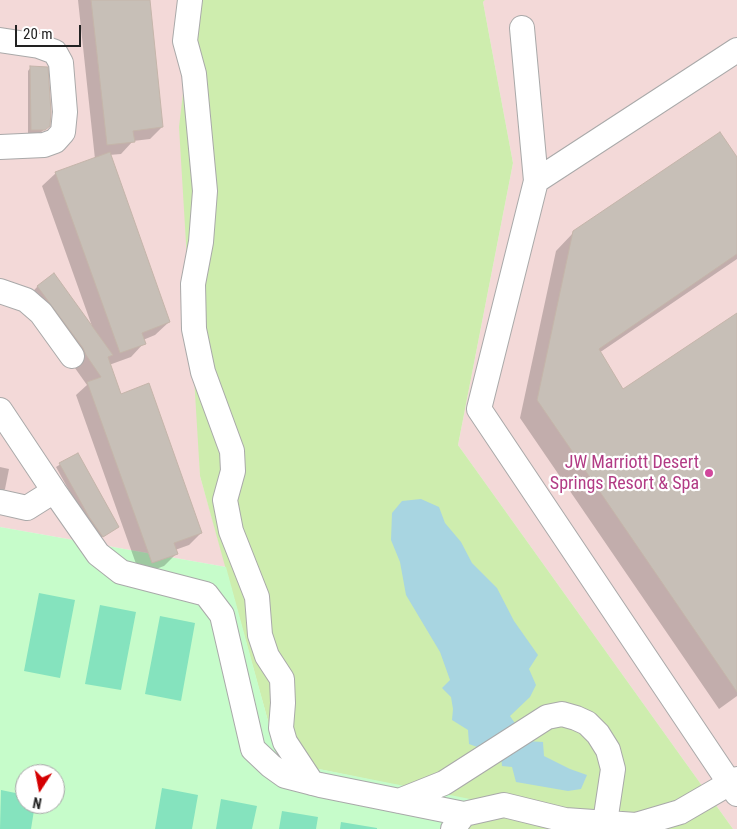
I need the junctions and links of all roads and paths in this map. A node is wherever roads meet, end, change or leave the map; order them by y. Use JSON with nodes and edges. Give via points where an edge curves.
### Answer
{"nodes":[{"id":1,"x":190,"y":0,"type":"edge"},
{"id":2,"x":522,"y":28,"type":"dead end"},
{"id":3,"x":0,"y":40,"type":"edge"},
{"id":4,"x":737,"y":50,"type":"edge"},
{"id":5,"x":0,"y":147,"type":"edge"},
{"id":6,"x":536,"y":181,"type":"junction"},
{"id":7,"x":0,"y":291,"type":"edge"},
{"id":8,"x":72,"y":356,"type":"dead end"},
{"id":9,"x":0,"y":410,"type":"edge"},
{"id":10,"x":54,"y":492,"type":"junction"},
{"id":11,"x":0,"y":502,"type":"edge"},
{"id":12,"x":312,"y":783,"type":"junction"},
{"id":13,"x":735,"y":785,"type":"edge"},
{"id":14,"x":399,"y":801,"type":"junction"},
{"id":15,"x":458,"y":821,"type":"edge"},
{"id":16,"x":604,"y":826,"type":"edge"}],
"edges":[{"from":1,"to":12,"type":"street","via":[[185,41],[194,74],[205,191],[201,242],[193,284],[194,329],[202,372],[232,450],[233,471],[225,500],[231,530],[257,597],[260,635],[267,656],[282,679],[281,728],[285,742]]},
{"from":2,"to":6,"type":"street"},
{"from":3,"to":5,"type":"street","via":[[39,46],[54,52],[61,63],[65,112],[63,132],[55,141],[44,145]]},
{"from":4,"to":6,"type":"street"},
{"from":6,"to":13,"type":"street","via":[[479,409]]},
{"from":7,"to":8,"type":"street","via":[[26,300],[41,313]]},
{"from":9,"to":10,"type":"street"},
{"from":10,"to":11,"type":"street","via":[[27,508]]},
{"from":10,"to":12,"type":"street","via":[[98,554],[122,572],[206,594],[222,615],[254,749],[286,776]]},
{"from":12,"to":14,"type":"street"},
{"from":13,"to":16,"type":"street","via":[[680,812],[636,825]]},
{"from":14,"to":15,"type":"street"},
{"from":14,"to":16,"type":"street","via":[[444,783],[547,717],[562,714],[587,723],[608,750],[613,769]]},
{"from":15,"to":16,"type":"street","via":[[504,805]]}]}
